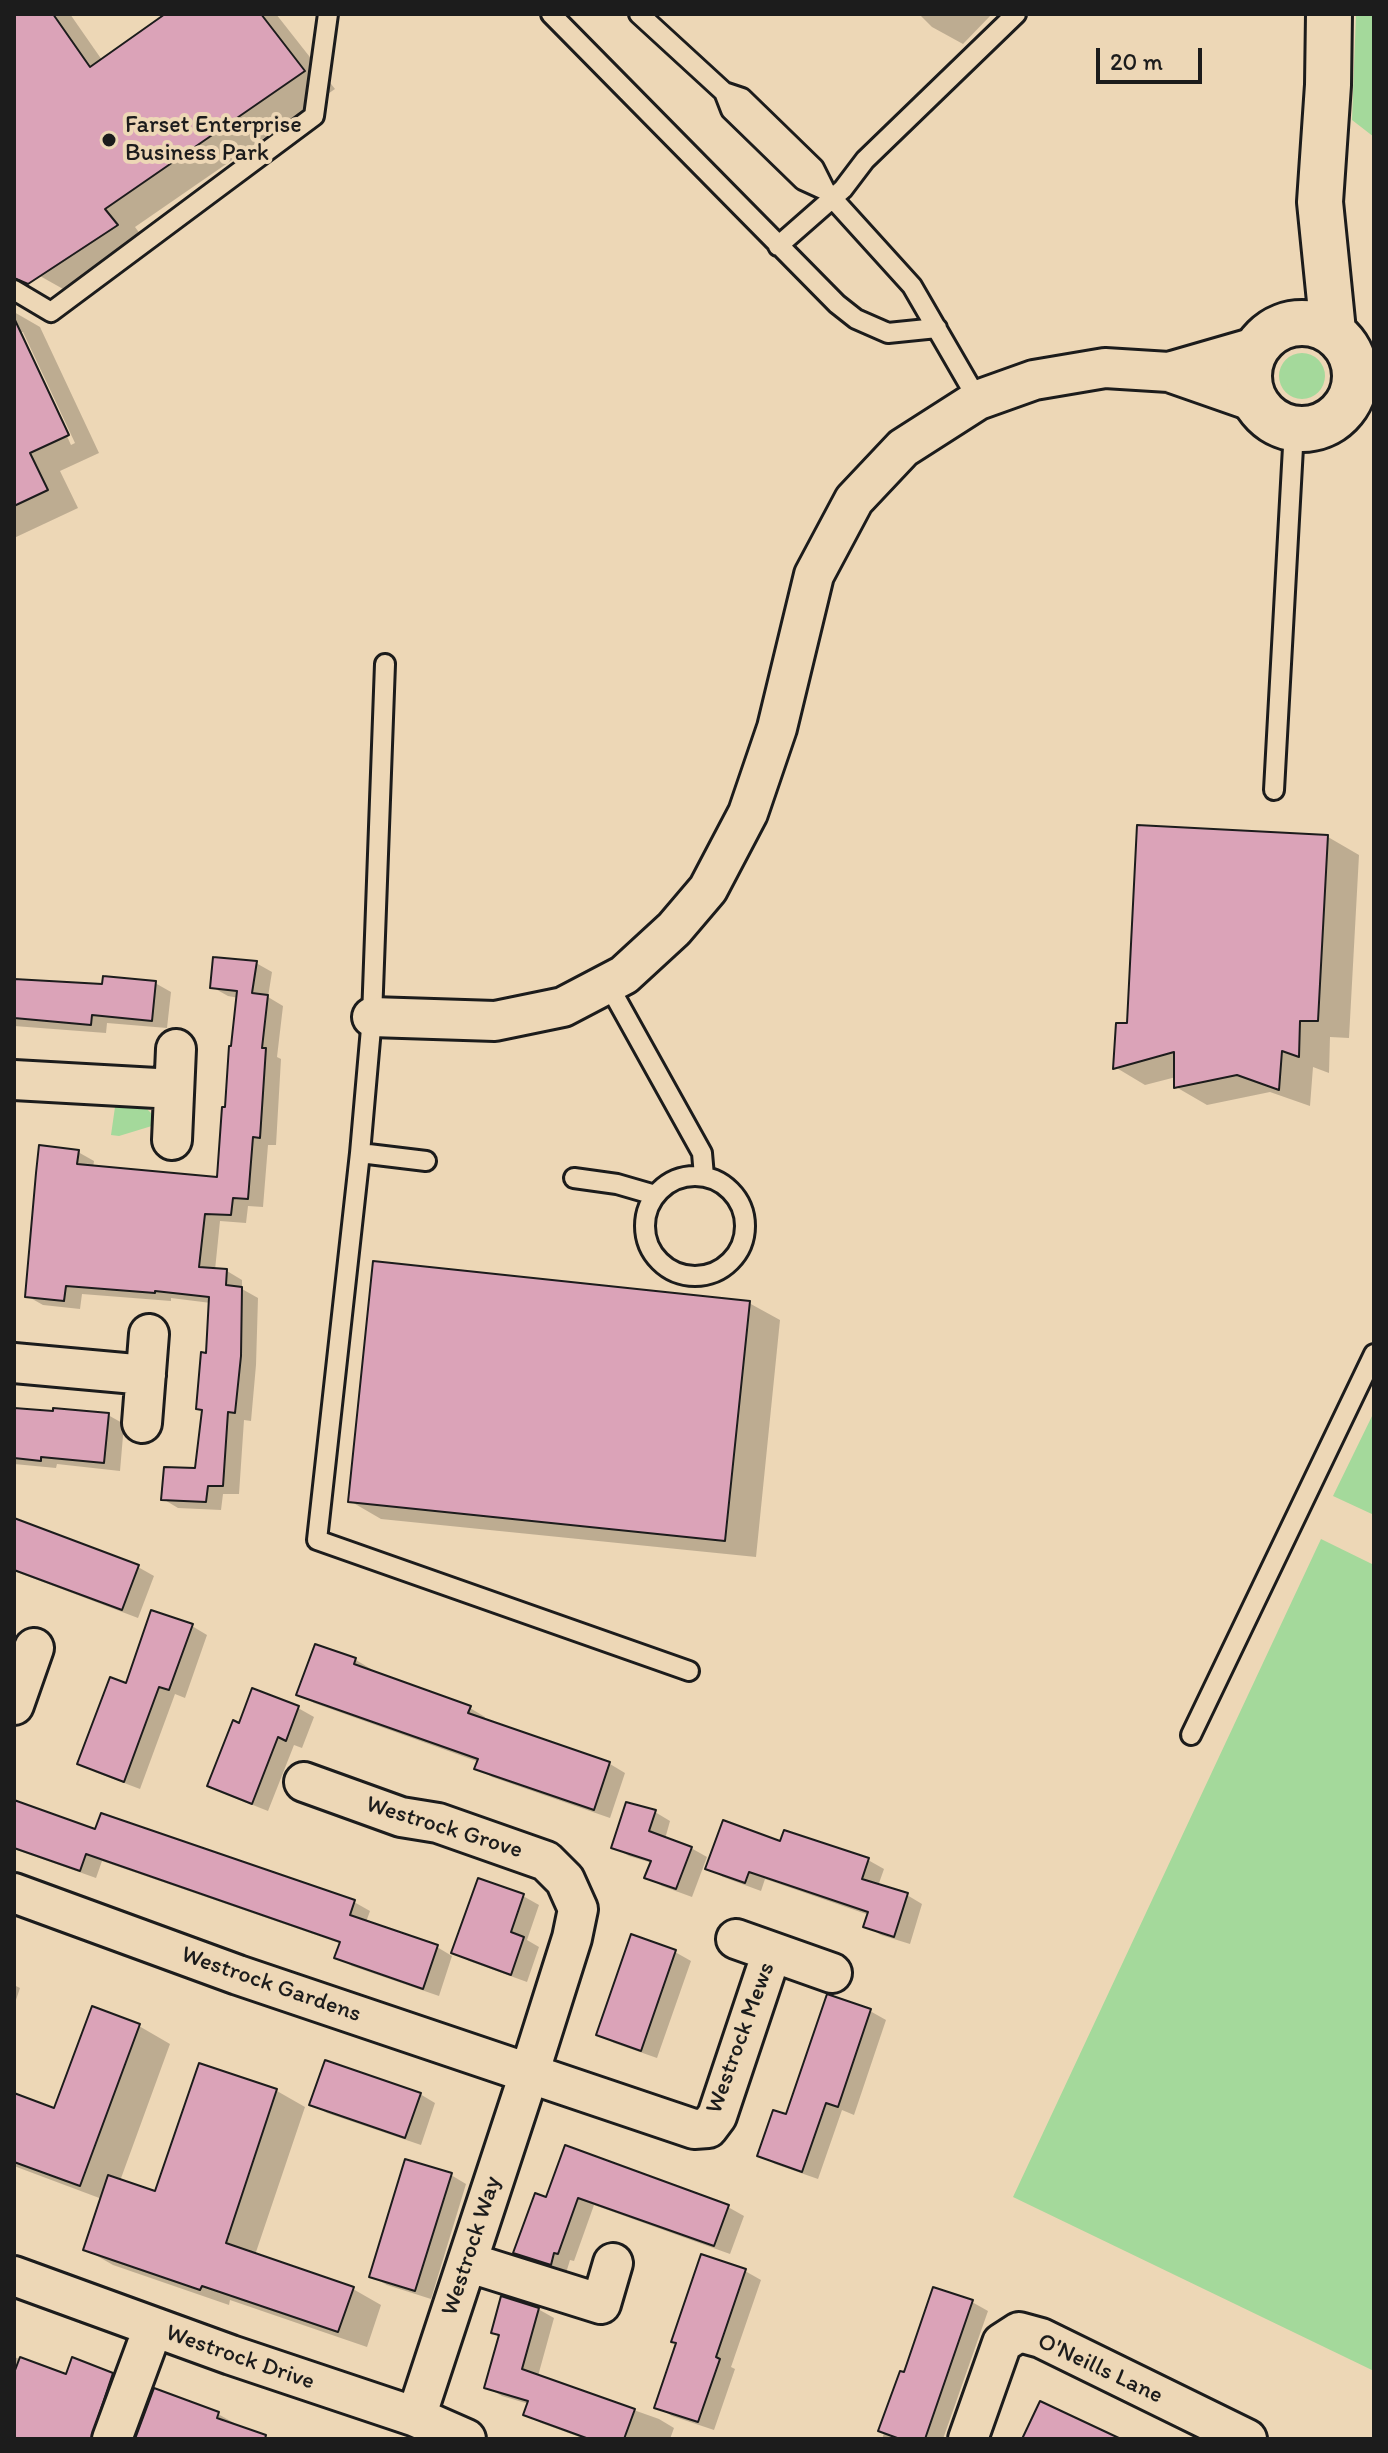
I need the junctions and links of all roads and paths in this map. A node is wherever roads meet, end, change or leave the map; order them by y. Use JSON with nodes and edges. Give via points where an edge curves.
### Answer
{"nodes":[{"id":1,"x":328,"y":14,"type":"edge"},
{"id":2,"x":551,"y":14,"type":"edge"},
{"id":3,"x":639,"y":14,"type":"edge"},
{"id":4,"x":1016,"y":14,"type":"edge"},
{"id":5,"x":1329,"y":14,"type":"edge"},
{"id":6,"x":829,"y":194,"type":"junction"},
{"id":7,"x":1320,"y":202,"type":"junction"},
{"id":8,"x":778,"y":246,"type":"junction"},
{"id":9,"x":14,"y":290,"type":"edge"},
{"id":10,"x":937,"y":328,"type":"junction"},
{"id":11,"x":1273,"y":335,"type":"junction"},
{"id":12,"x":1352,"y":346,"type":"edge"},
{"id":13,"x":1169,"y":372,"type":"junction"},
{"id":14,"x":978,"y":400,"type":"junction"},
{"id":15,"x":1255,"y":402,"type":"junction"},
{"id":16,"x":1360,"y":402,"type":"edge"},
{"id":17,"x":1294,"y":429,"type":"junction"},
{"id":18,"x":385,"y":664,"type":"dead end"},
{"id":19,"x":1274,"y":790,"type":"dead end"},
{"id":20,"x":608,"y":984,"type":"junction"},
{"id":21,"x":372,"y":1017,"type":"junction"},
{"id":22,"x":176,"y":1049,"type":"dead end"},
{"id":23,"x":14,"y":1080,"type":"edge"},
{"id":24,"x":174,"y":1089,"type":"junction"},
{"id":25,"x":172,"y":1140,"type":"dead end"},
{"id":26,"x":360,"y":1153,"type":"junction"},
{"id":27,"x":426,"y":1161,"type":"dead end"},
{"id":28,"x":704,"y":1176,"type":"junction"},
{"id":29,"x":574,"y":1178,"type":"dead end"},
{"id":30,"x":655,"y":1195,"type":"junction"},
{"id":31,"x":149,"y":1334,"type":"dead end"},
{"id":32,"x":1374,"y":1354,"type":"edge"},
{"id":33,"x":14,"y":1363,"type":"edge"},
{"id":34,"x":146,"y":1375,"type":"junction"},
{"id":35,"x":142,"y":1423,"type":"dead end"},
{"id":36,"x":34,"y":1648,"type":"dead end"},
{"id":37,"x":689,"y":1671,"type":"dead end"},
{"id":38,"x":14,"y":1705,"type":"edge"},
{"id":39,"x":1191,"y":1735,"type":"dead end"},
{"id":40,"x":304,"y":1782,"type":"dead end"},
{"id":41,"x":14,"y":1893,"type":"edge"},
{"id":42,"x":736,"y":1939,"type":"dead end"},
{"id":43,"x":772,"y":1952,"type":"junction"},
{"id":44,"x":832,"y":1973,"type":"dead end"},
{"id":45,"x":529,"y":2074,"type":"junction"},
{"id":46,"x":467,"y":2262,"type":"junction"},
{"id":47,"x":613,"y":2263,"type":"dead end"},
{"id":48,"x":14,"y":2276,"type":"edge"},
{"id":49,"x":153,"y":2328,"type":"junction"},
{"id":50,"x":416,"y":2417,"type":"junction"},
{"id":51,"x":112,"y":2439,"type":"edge"},
{"id":52,"x":466,"y":2439,"type":"edge"},
{"id":53,"x":968,"y":2439,"type":"edge"},
{"id":54,"x":1247,"y":2439,"type":"edge"}],
"edges":[{"from":1,"to":9,"type":"lane","via":[[314,116],[51,312]]},
{"from":2,"to":8,"type":"lane"},
{"from":3,"to":6,"type":"lane","via":[[724,92],[742,98],[814,168]]},
{"from":4,"to":6,"type":"lane"},
{"from":5,"to":7,"type":"street"},
{"from":6,"to":8,"type":"lane"},
{"from":6,"to":10,"type":"lane","via":[[912,286]]},
{"from":7,"to":11,"type":"street"},
{"from":7,"to":12,"type":"street"},
{"from":8,"to":10,"type":"lane","via":[[856,319],[888,333]]},
{"from":10,"to":14,"type":"lane"},
{"from":11,"to":12,"type":"street","via":[[1311,322]]},
{"from":11,"to":13,"type":"street"},
{"from":11,"to":15,"type":"street","via":[[1252,355],[1248,379]]},
{"from":12,"to":16,"type":"street","via":[[1353,396]]},
{"from":13,"to":14,"type":"street","via":[[1105,368],[1034,380]]},
{"from":13,"to":15,"type":"street"},
{"from":14,"to":20,"type":"street","via":[[903,448],[854,500],[814,575],[777,728],[748,813],[708,889],[674,929]]},
{"from":15,"to":17,"type":"street","via":[[1272,420]]},
{"from":16,"to":17,"type":"street","via":[[1318,427]]},
{"from":17,"to":19,"type":"lane"},
{"from":18,"to":21,"type":"lane"},
{"from":20,"to":21,"type":"street","via":[[563,1007],[495,1021]]},
{"from":20,"to":28,"type":"lane","via":[[702,1153]]},
{"from":21,"to":26,"type":"lane"},
{"from":22,"to":24,"type":"street"},
{"from":23,"to":24,"type":"street"},
{"from":24,"to":25,"type":"street"},
{"from":26,"to":27,"type":"lane"},
{"from":26,"to":37,"type":"lane","via":[[317,1540]]},
{"from":28,"to":30,"type":"lane","via":[[677,1178]]},
{"from":28,"to":30,"type":"lane","via":[[730,1189],[746,1229],[736,1256],[713,1273],[699,1277],[670,1270],[650,1250],[644,1222]]},
{"from":29,"to":30,"type":"lane"},
{"from":31,"to":34,"type":"street"},
{"from":32,"to":39,"type":"lane"},
{"from":33,"to":34,"type":"street"},
{"from":34,"to":35,"type":"street"},
{"from":36,"to":38,"type":"street"},
{"from":40,"to":45,"type":"street","name":"Westrock Grove","via":[[546,1861],[565,1880],[578,1909]]},
{"from":41,"to":45,"type":"street","name":"Westrock Gardens"},
{"from":42,"to":43,"type":"street"},
{"from":43,"to":44,"type":"street"},
{"from":43,"to":45,"type":"street","name":"Westrock Mews","via":[[717,2116],[708,2128],[694,2129]]},
{"from":45,"to":46,"type":"street","name":"Westrock Way"},
{"from":46,"to":47,"type":"street","via":[[601,2304]]},
{"from":46,"to":50,"type":"street","name":"Westrock Way"},
{"from":48,"to":49,"type":"street","name":"Westrock Drive"},
{"from":49,"to":50,"type":"street","name":"Westrock Drive"},
{"from":49,"to":51,"type":"street"},
{"from":50,"to":52,"type":"street","name":"Westrock Drive"},
{"from":53,"to":54,"type":"street","name":"O'Neills Lane","via":[[1002,2343],[1019,2332]]}]}
